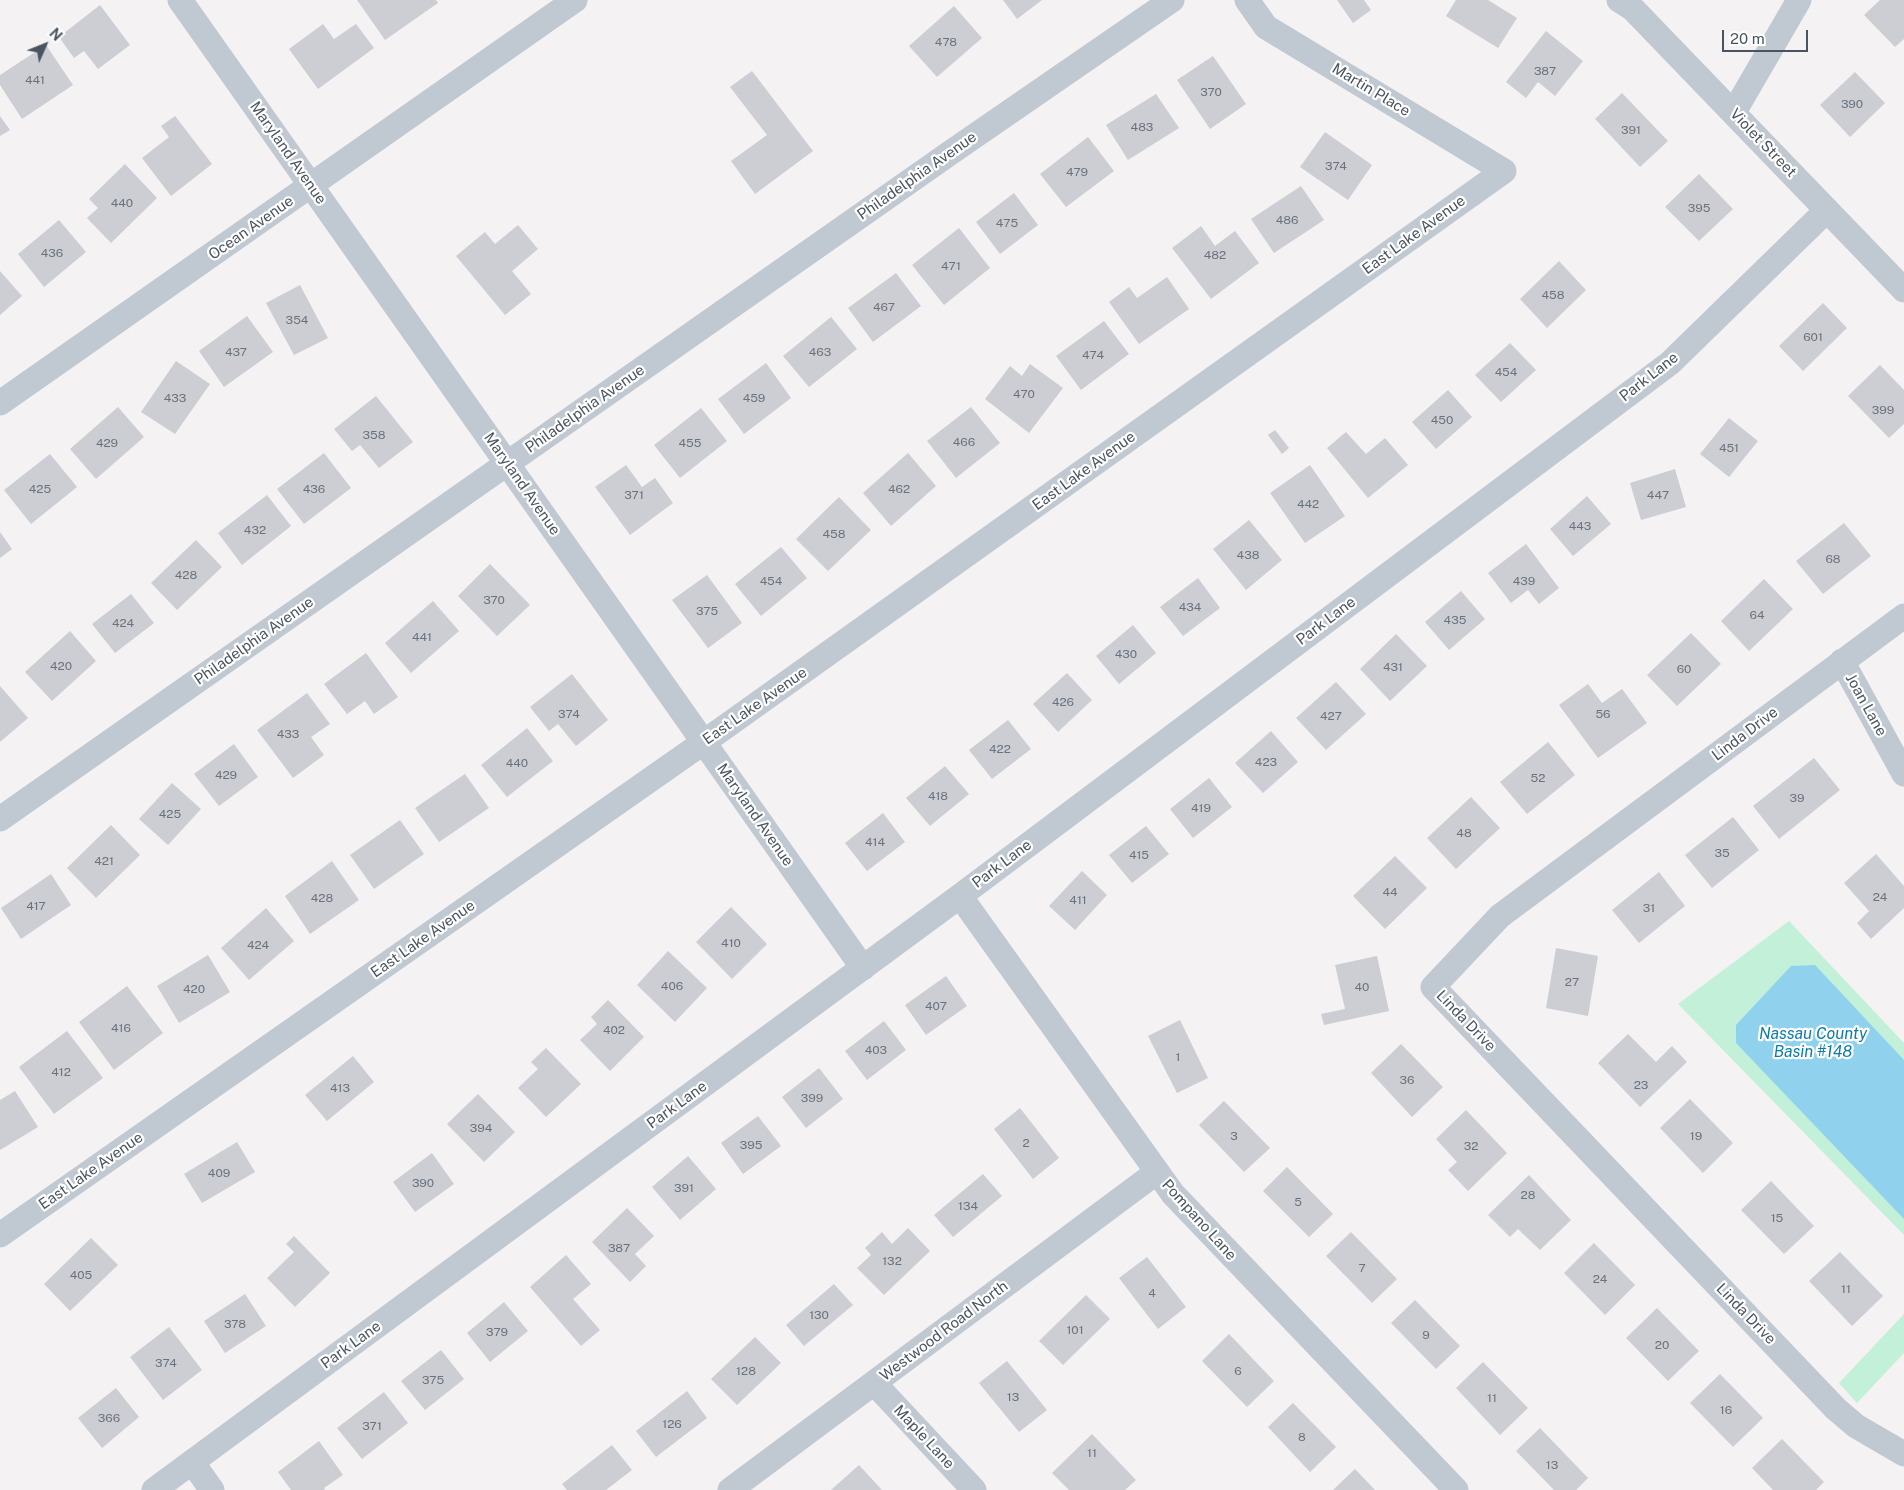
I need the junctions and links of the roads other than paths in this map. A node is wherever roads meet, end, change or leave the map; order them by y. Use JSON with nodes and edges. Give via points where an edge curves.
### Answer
{"nodes":[{"id":1,"x":180,"y":0,"type":"edge"},
{"id":2,"x":574,"y":0,"type":"edge"},
{"id":3,"x":1172,"y":0,"type":"edge"},
{"id":4,"x":1247,"y":0,"type":"edge"},
{"id":5,"x":1619,"y":0,"type":"edge"},
{"id":6,"x":1799,"y":0,"type":"edge"},
{"id":7,"x":1734,"y":112,"type":"junction"},
{"id":8,"x":1504,"y":171,"type":"joint"},
{"id":9,"x":311,"y":186,"type":"junction"},
{"id":10,"x":1827,"y":210,"type":"junction"},
{"id":11,"x":1904,"y":290,"type":"edge"},
{"id":12,"x":0,"y":403,"type":"edge"},
{"id":13,"x":508,"y":464,"type":"junction"},
{"id":14,"x":1904,"y":616,"type":"edge"},
{"id":15,"x":1842,"y":662,"type":"junction"},
{"id":16,"x":704,"y":742,"type":"junction"},
{"id":17,"x":1904,"y":774,"type":"edge"},
{"id":18,"x":0,"y":819,"type":"edge"},
{"id":19,"x":960,"y":896,"type":"junction"},
{"id":20,"x":863,"y":968,"type":"junction"},
{"id":21,"x":1157,"y":1172,"type":"junction"},
{"id":22,"x":0,"y":1235,"type":"edge"},
{"id":23,"x":874,"y":1383,"type":"junction"},
{"id":24,"x":1904,"y":1454,"type":"edge"},
{"id":25,"x":192,"y":1462,"type":"junction"},
{"id":26,"x":154,"y":1490,"type":"edge"},
{"id":27,"x":212,"y":1490,"type":"edge"},
{"id":28,"x":730,"y":1490,"type":"edge"},
{"id":29,"x":974,"y":1490,"type":"edge"},
{"id":30,"x":1456,"y":1490,"type":"edge"}],
"edges":[{"from":1,"to":9,"type":"street","name":"Maryland Avenue"},
{"from":2,"to":9,"type":"street","name":"Ocean Avenue"},
{"from":3,"to":13,"type":"street","name":"Philadelphia Avenue"},
{"from":4,"to":8,"type":"street","name":"Martin Place","via":[[1266,27]]},
{"from":5,"to":7,"type":"street","name":"Violet Street","via":[[1633,9]]},
{"from":6,"to":7,"type":"street"},
{"from":7,"to":10,"type":"street","name":"Violet Street"},
{"from":8,"to":16,"type":"street","name":"East Lake Avenue"},
{"from":9,"to":12,"type":"street","name":"Ocean Avenue"},
{"from":9,"to":13,"type":"street","name":"Maryland Avenue"},
{"from":10,"to":11,"type":"street","name":"Violet Street"},
{"from":10,"to":19,"type":"street","name":"Park Lane","via":[[1670,363]]},
{"from":13,"to":16,"type":"street","name":"Maryland Avenue"},
{"from":13,"to":18,"type":"street","name":"Philadelphia Avenue"},
{"from":14,"to":15,"type":"street","name":"Linda Drive"},
{"from":15,"to":17,"type":"street","name":"Joan Lane"},
{"from":15,"to":24,"type":"street","name":"Linda Drive","via":[[1500,916],[1433,987],[1836,1409],[1856,1426]]},
{"from":16,"to":20,"type":"street","name":"Maryland Avenue"},
{"from":16,"to":22,"type":"street","name":"East Lake Avenue"},
{"from":19,"to":20,"type":"street","name":"Park Lane"},
{"from":19,"to":21,"type":"street","name":"Pompano Lane"},
{"from":20,"to":25,"type":"street","name":"Park Lane"},
{"from":21,"to":23,"type":"street","name":"Westwood Road North"},
{"from":21,"to":30,"type":"street","name":"Pompano Lane","via":[[1173,1194]]},
{"from":23,"to":28,"type":"street","name":"Westwood Road North"},
{"from":23,"to":29,"type":"street","name":"Maple Lane"},
{"from":25,"to":26,"type":"street","name":"Park Lane"},
{"from":25,"to":27,"type":"street"}]}
